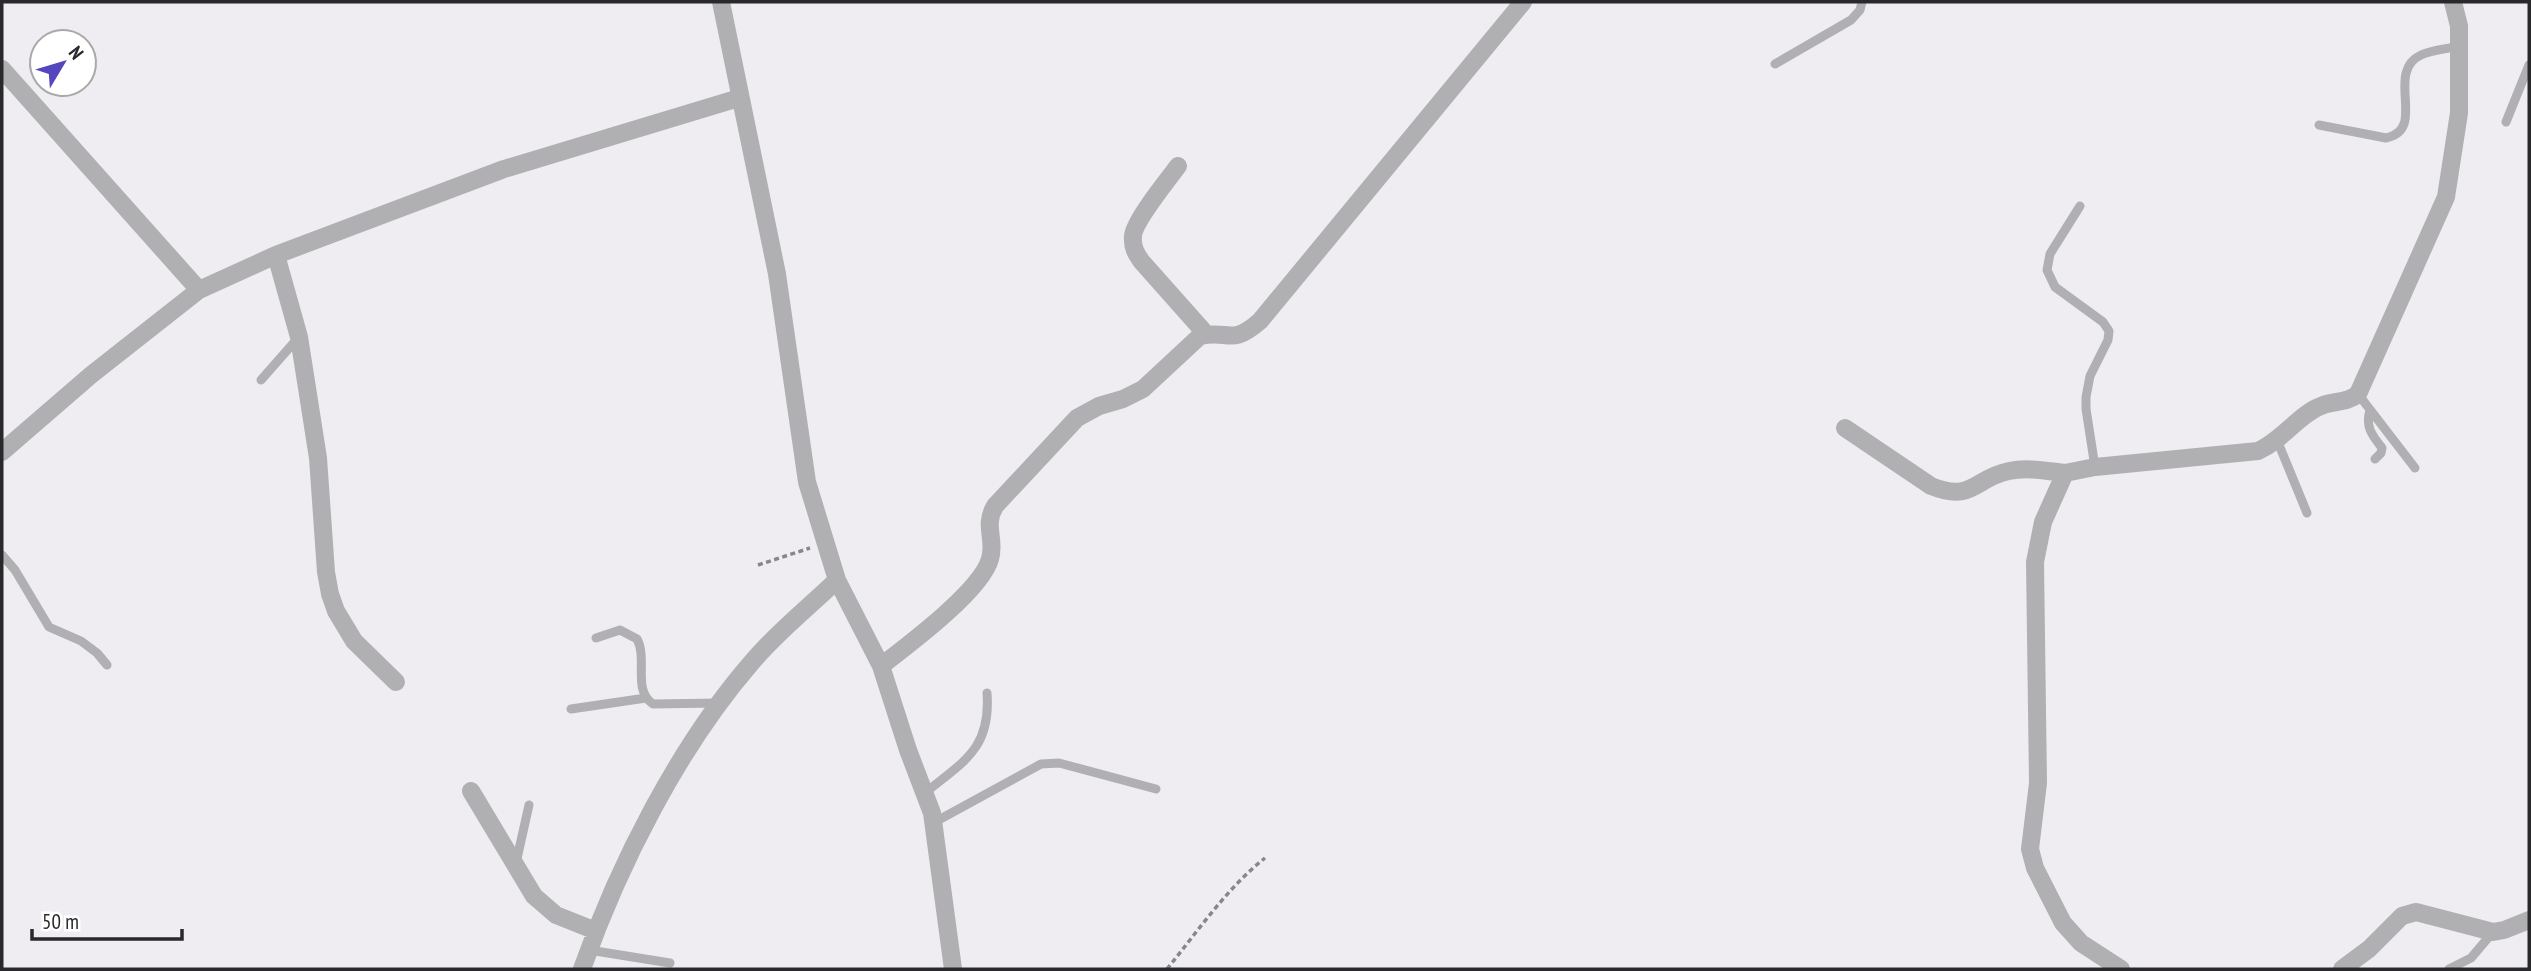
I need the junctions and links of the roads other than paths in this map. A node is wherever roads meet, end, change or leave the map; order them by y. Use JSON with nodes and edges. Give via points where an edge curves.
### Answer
{"nodes":[{"id":1,"x":721,"y":2,"type":"edge"},
{"id":2,"x":1523,"y":2,"type":"edge"},
{"id":3,"x":1862,"y":2,"type":"edge"},
{"id":4,"x":2454,"y":2,"type":"edge"},
{"id":5,"x":2459,"y":46,"type":"junction"},
{"id":6,"x":1775,"y":64,"type":"dead end"},
{"id":7,"x":2529,"y":65,"type":"edge"},
{"id":8,"x":2,"y":69,"type":"edge"},
{"id":9,"x":739,"y":98,"type":"junction"},
{"id":10,"x":2506,"y":122,"type":"dead end"},
{"id":11,"x":2319,"y":125,"type":"dead end"},
{"id":12,"x":1178,"y":166,"type":"dead end"},
{"id":13,"x":2080,"y":206,"type":"dead end"},
{"id":14,"x":276,"y":255,"type":"junction"},
{"id":15,"x":200,"y":290,"type":"junction"},
{"id":16,"x":1206,"y":334,"type":"junction"},
{"id":17,"x":299,"y":337,"type":"junction"},
{"id":18,"x":261,"y":380,"type":"dead end"},
{"id":19,"x":2358,"y":394,"type":"junction"},
{"id":20,"x":2370,"y":410,"type":"junction"},
{"id":21,"x":1845,"y":428,"type":"dead end"},
{"id":22,"x":2277,"y":440,"type":"junction"},
{"id":23,"x":2,"y":452,"type":"edge"},
{"id":24,"x":2375,"y":460,"type":"dead end"},
{"id":25,"x":2095,"y":467,"type":"junction"},
{"id":26,"x":2415,"y":468,"type":"dead end"},
{"id":27,"x":2064,"y":473,"type":"junction"},
{"id":28,"x":2307,"y":513,"type":"dead end"},
{"id":29,"x":2,"y":555,"type":"edge"},
{"id":30,"x":837,"y":580,"type":"junction"},
{"id":31,"x":596,"y":638,"type":"dead end"},
{"id":32,"x":107,"y":665,"type":"dead end"},
{"id":33,"x":881,"y":666,"type":"junction"},
{"id":34,"x":396,"y":682,"type":"dead end"},
{"id":35,"x":987,"y":693,"type":"dead end"},
{"id":36,"x":646,"y":698,"type":"junction"},
{"id":37,"x":719,"y":703,"type":"junction"},
{"id":38,"x":571,"y":709,"type":"dead end"},
{"id":39,"x":1156,"y":789,"type":"dead end"},
{"id":40,"x":471,"y":791,"type":"dead end"},
{"id":41,"x":925,"y":793,"type":"junction"},
{"id":42,"x":529,"y":805,"type":"dead end"},
{"id":43,"x":933,"y":823,"type":"junction"},
{"id":44,"x":515,"y":869,"type":"junction"},
{"id":45,"x":2529,"y":920,"type":"edge"},
{"id":46,"x":596,"y":931,"type":"junction"},
{"id":47,"x":2493,"y":932,"type":"junction"},
{"id":48,"x":589,"y":950,"type":"junction"},
{"id":49,"x":670,"y":963,"type":"dead end"},
{"id":50,"x":582,"y":969,"type":"edge"},
{"id":51,"x":953,"y":969,"type":"edge"},
{"id":52,"x":2121,"y":969,"type":"edge"},
{"id":53,"x":2342,"y":969,"type":"edge"},
{"id":54,"x":2449,"y":969,"type":"edge"}],
"edges":[{"from":1,"to":9,"type":"street"},
{"from":2,"to":16,"type":"street","via":[[1260,321],[1235,336]]},
{"from":3,"to":6,"type":"lane","via":[[1851,20]]},
{"from":4,"to":5,"type":"street"},
{"from":5,"to":11,"type":"lane","via":[[2421,55],[2408,67],[2404,84],[2407,118],[2402,130],[2392,137]]},
{"from":5,"to":19,"type":"street","via":[[2459,113],[2446,197]]},
{"from":7,"to":10,"type":"lane"},
{"from":8,"to":15,"type":"street"},
{"from":9,"to":14,"type":"street","via":[[504,170]]},
{"from":9,"to":30,"type":"street","via":[[777,274],[807,482]]},
{"from":12,"to":16,"type":"street","via":[[1135,228],[1132,241],[1142,262]]},
{"from":13,"to":25,"type":"lane","via":[[2050,254],[2047,270],[2055,287],[2109,331],[2086,397]]},
{"from":14,"to":15,"type":"street"},
{"from":14,"to":17,"type":"street"},
{"from":15,"to":23,"type":"street","via":[[100,367]]},
{"from":16,"to":33,"type":"street","via":[[1143,389],[1087,412],[1068,426],[990,514],[992,552],[983,573],[932,627]]},
{"from":17,"to":18,"type":"lane"},
{"from":17,"to":34,"type":"street","via":[[318,458],[330,594],[354,641]]},
{"from":19,"to":20,"type":"lane"},
{"from":19,"to":22,"type":"street","via":[[2322,405]]},
{"from":20,"to":24,"type":"lane","via":[[2369,430],[2382,448]]},
{"from":20,"to":26,"type":"lane"},
{"from":21,"to":27,"type":"street","via":[[1946,492],[1966,491],[2015,470]]},
{"from":22,"to":25,"type":"street","via":[[2258,451]]},
{"from":22,"to":28,"type":"lane"},
{"from":25,"to":27,"type":"street"},
{"from":27,"to":52,"type":"street","via":[[2043,522],[2035,562],[2038,783],[2030,849],[2063,923],[2081,943]]},
{"from":29,"to":32,"type":"lane","via":[[49,627],[81,641]]},
{"from":30,"to":33,"type":"street"},
{"from":30,"to":37,"type":"street","via":[[754,659]]},
{"from":31,"to":36,"type":"lane","via":[[620,631],[637,639]]},
{"from":33,"to":41,"type":"street"},
{"from":35,"to":41,"type":"lane","via":[[989,715],[979,744]]},
{"from":36,"to":37,"type":"lane","via":[[658,706]]},
{"from":36,"to":38,"type":"lane"},
{"from":37,"to":46,"type":"street","via":[[673,774]]},
{"from":39,"to":43,"type":"lane","via":[[1059,763],[1041,764]]},
{"from":40,"to":44,"type":"street"},
{"from":41,"to":43,"type":"street"},
{"from":42,"to":44,"type":"lane"},
{"from":43,"to":51,"type":"street"},
{"from":44,"to":46,"type":"street","via":[[555,915]]},
{"from":45,"to":47,"type":"street"},
{"from":46,"to":48,"type":"street"},
{"from":47,"to":53,"type":"street","via":[[2408,913]]},
{"from":47,"to":54,"type":"lane","via":[[2471,958]]},
{"from":48,"to":49,"type":"lane"},
{"from":48,"to":50,"type":"street"}]}
